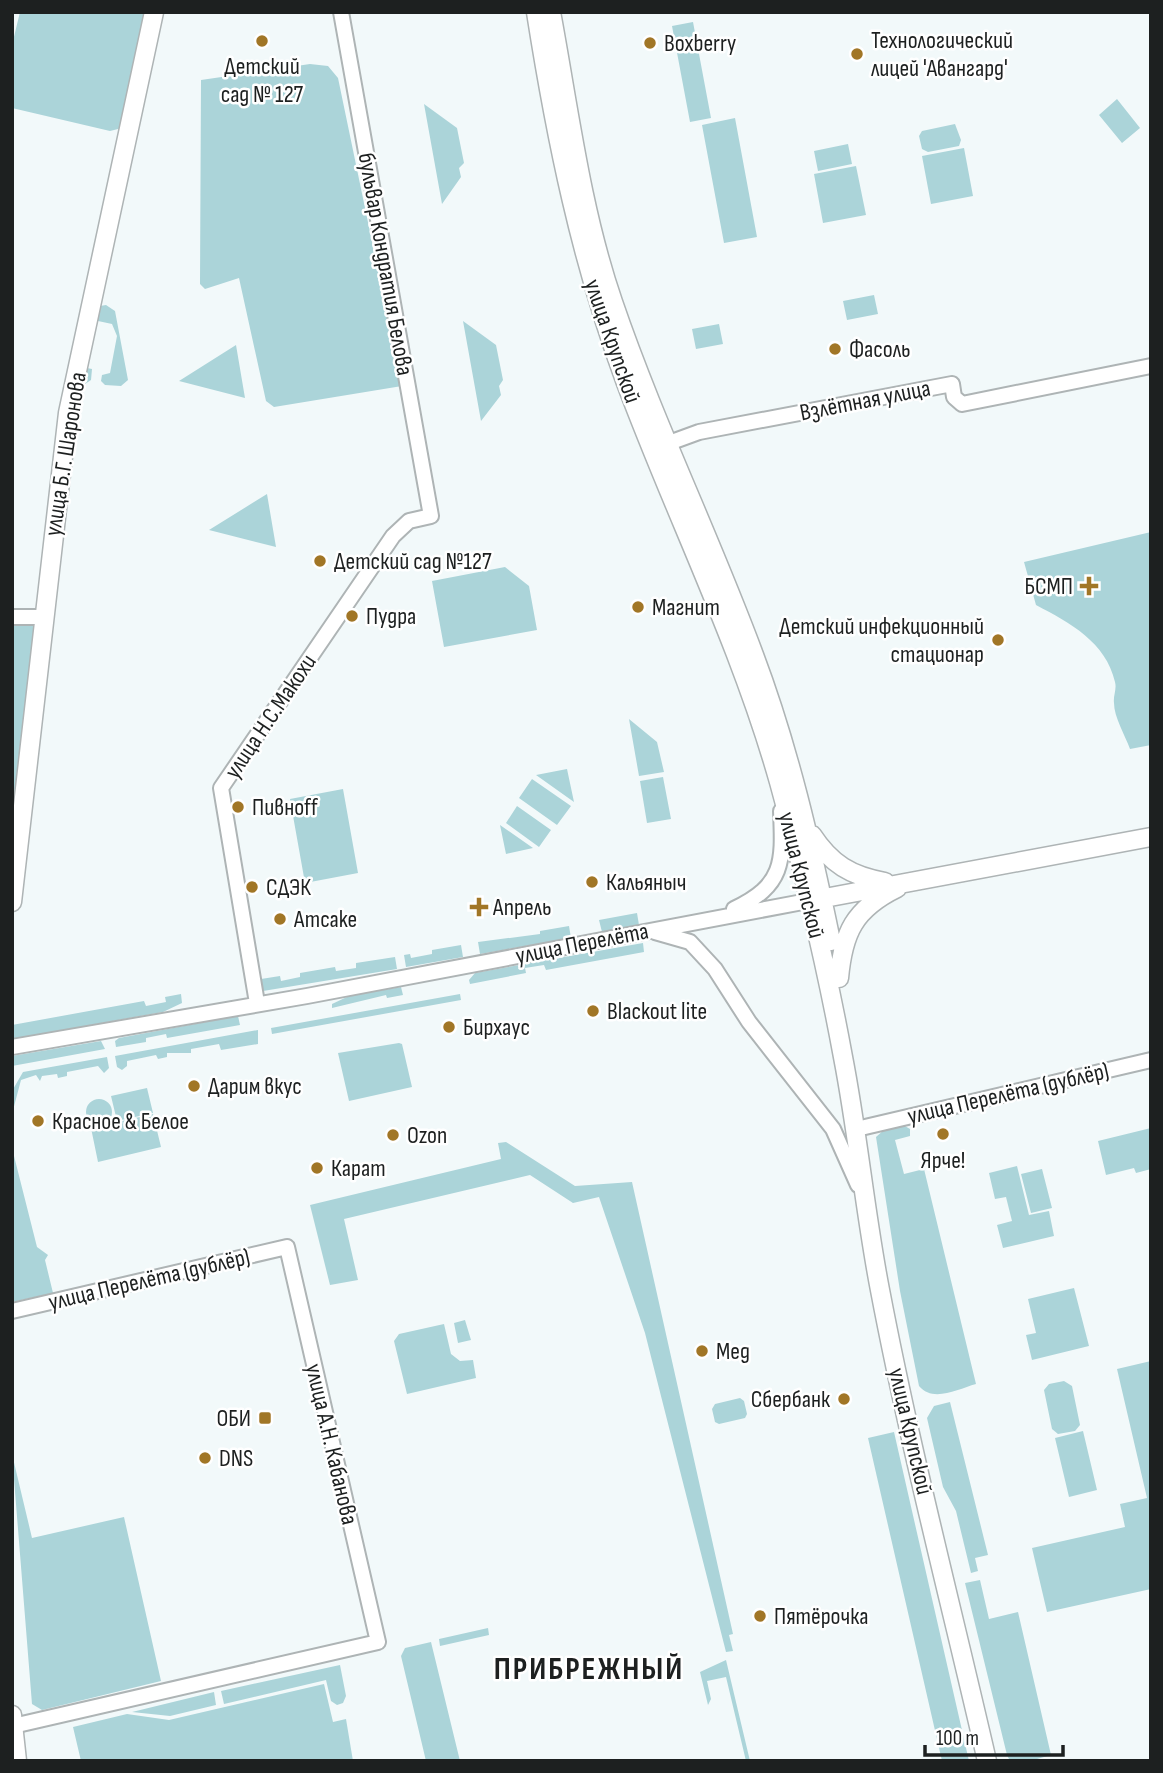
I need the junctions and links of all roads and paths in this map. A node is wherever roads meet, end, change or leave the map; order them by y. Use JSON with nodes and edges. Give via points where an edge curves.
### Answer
{"nodes":[{"id":1,"x":154,"y":12,"type":"edge"},
{"id":2,"x":341,"y":12,"type":"edge"},
{"id":3,"x":536,"y":12,"type":"edge"},
{"id":4,"x":551,"y":12,"type":"edge"},
{"id":5,"x":1151,"y":366,"type":"edge"},
{"id":6,"x":660,"y":446,"type":"junction"},
{"id":7,"x":431,"y":516,"type":"joint"},
{"id":8,"x":12,"y":617,"type":"edge"},
{"id":9,"x":45,"y":617,"type":"junction"},
{"id":10,"x":780,"y":785,"type":"junction"},
{"id":11,"x":806,"y":825,"type":"junction"},
{"id":12,"x":1151,"y":837,"type":"edge"},
{"id":13,"x":906,"y":883,"type":"junction"},
{"id":14,"x":815,"y":899,"type":"junction"},
{"id":15,"x":12,"y":902,"type":"edge"},
{"id":16,"x":714,"y":917,"type":"junction"},
{"id":17,"x":647,"y":930,"type":"junction"},
{"id":18,"x":839,"y":978,"type":"junction"},
{"id":19,"x":257,"y":1003,"type":"junction"},
{"id":20,"x":12,"y":1047,"type":"edge"},
{"id":21,"x":1151,"y":1060,"type":"edge"},
{"id":22,"x":865,"y":1127,"type":"junction"},
{"id":23,"x":867,"y":1218,"type":"junction"},
{"id":24,"x":287,"y":1247,"type":"joint"},
{"id":25,"x":12,"y":1311,"type":"edge"},
{"id":26,"x":13,"y":1720,"type":"edge"},
{"id":27,"x":17,"y":1761,"type":"edge"},
{"id":28,"x":987,"y":1761,"type":"edge"},
{"id":29,"x":997,"y":1761,"type":"edge"}],
"edges":[{"from":1,"to":9,"type":"main road","name":"улица Б.Г. Шаронова","via":[[68,413]]},
{"from":2,"to":7,"type":"street","name":"бульвар Кондратия Белова"},
{"from":3,"to":6,"type":"main road","name":"улица Крупской","via":[[580,242],[625,381]]},
{"from":4,"to":6,"type":"main road","name":"улица Крупской","via":[[594,239]]},
{"from":5,"to":6,"type":"street","name":"Взлётная улица","via":[[962,404],[954,397],[952,384],[699,432]]},
{"from":6,"to":10,"type":"main road","name":"улица Крупской"},
{"from":6,"to":11,"type":"main road","name":"улица Крупской","via":[[754,656]]},
{"from":7,"to":19,"type":"street","name":"улица Н.С.Макохи","via":[[409,521],[393,536],[221,788]]},
{"from":8,"to":9,"type":"street"},
{"from":9,"to":15,"type":"main road","name":"улица Б.Г. Шаронова"},
{"from":10,"to":14,"type":"main road","name":"улица Крупской"},
{"from":10,"to":16,"type":"street","via":[[784,843],[776,874],[752,899]]},
{"from":11,"to":13,"type":"main road","via":[[823,853],[839,867],[871,880]]},
{"from":11,"to":14,"type":"main road","name":"улица Крупской"},
{"from":12,"to":13,"type":"main road","name":"улица Перелёта"},
{"from":13,"to":14,"type":"main road","name":"улица Перелёта"},
{"from":13,"to":18,"type":"main road","via":[[876,901],[852,924],[841,948]]},
{"from":14,"to":16,"type":"street","name":"улица Перелёта"},
{"from":14,"to":18,"type":"main road","name":"улица Крупской"},
{"from":14,"to":23,"type":"main road","name":"улица Крупской"},
{"from":16,"to":17,"type":"street","name":"улица Перелёта"},
{"from":17,"to":19,"type":"street","name":"улица Перелёта"},
{"from":17,"to":23,"type":"street","via":[[690,942],[715,969],[749,1022],[833,1129],[855,1176]]},
{"from":18,"to":22,"type":"main road","name":"улица Крупской"},
{"from":19,"to":20,"type":"street","name":"улица Перелёта"},
{"from":21,"to":22,"type":"street","name":"улица Перелёта (дублёр)"},
{"from":22,"to":29,"type":"main road","name":"улица Крупской","via":[[889,1290]]},
{"from":23,"to":28,"type":"main road","name":"улица Крупской","via":[[887,1325]]},
{"from":24,"to":25,"type":"street","name":"улица Перелёта (дублёр)"},
{"from":24,"to":26,"type":"street","name":"улица А.Н. Кабанова","via":[[378,1642]]},
{"from":26,"to":27,"type":"main road"}]}
